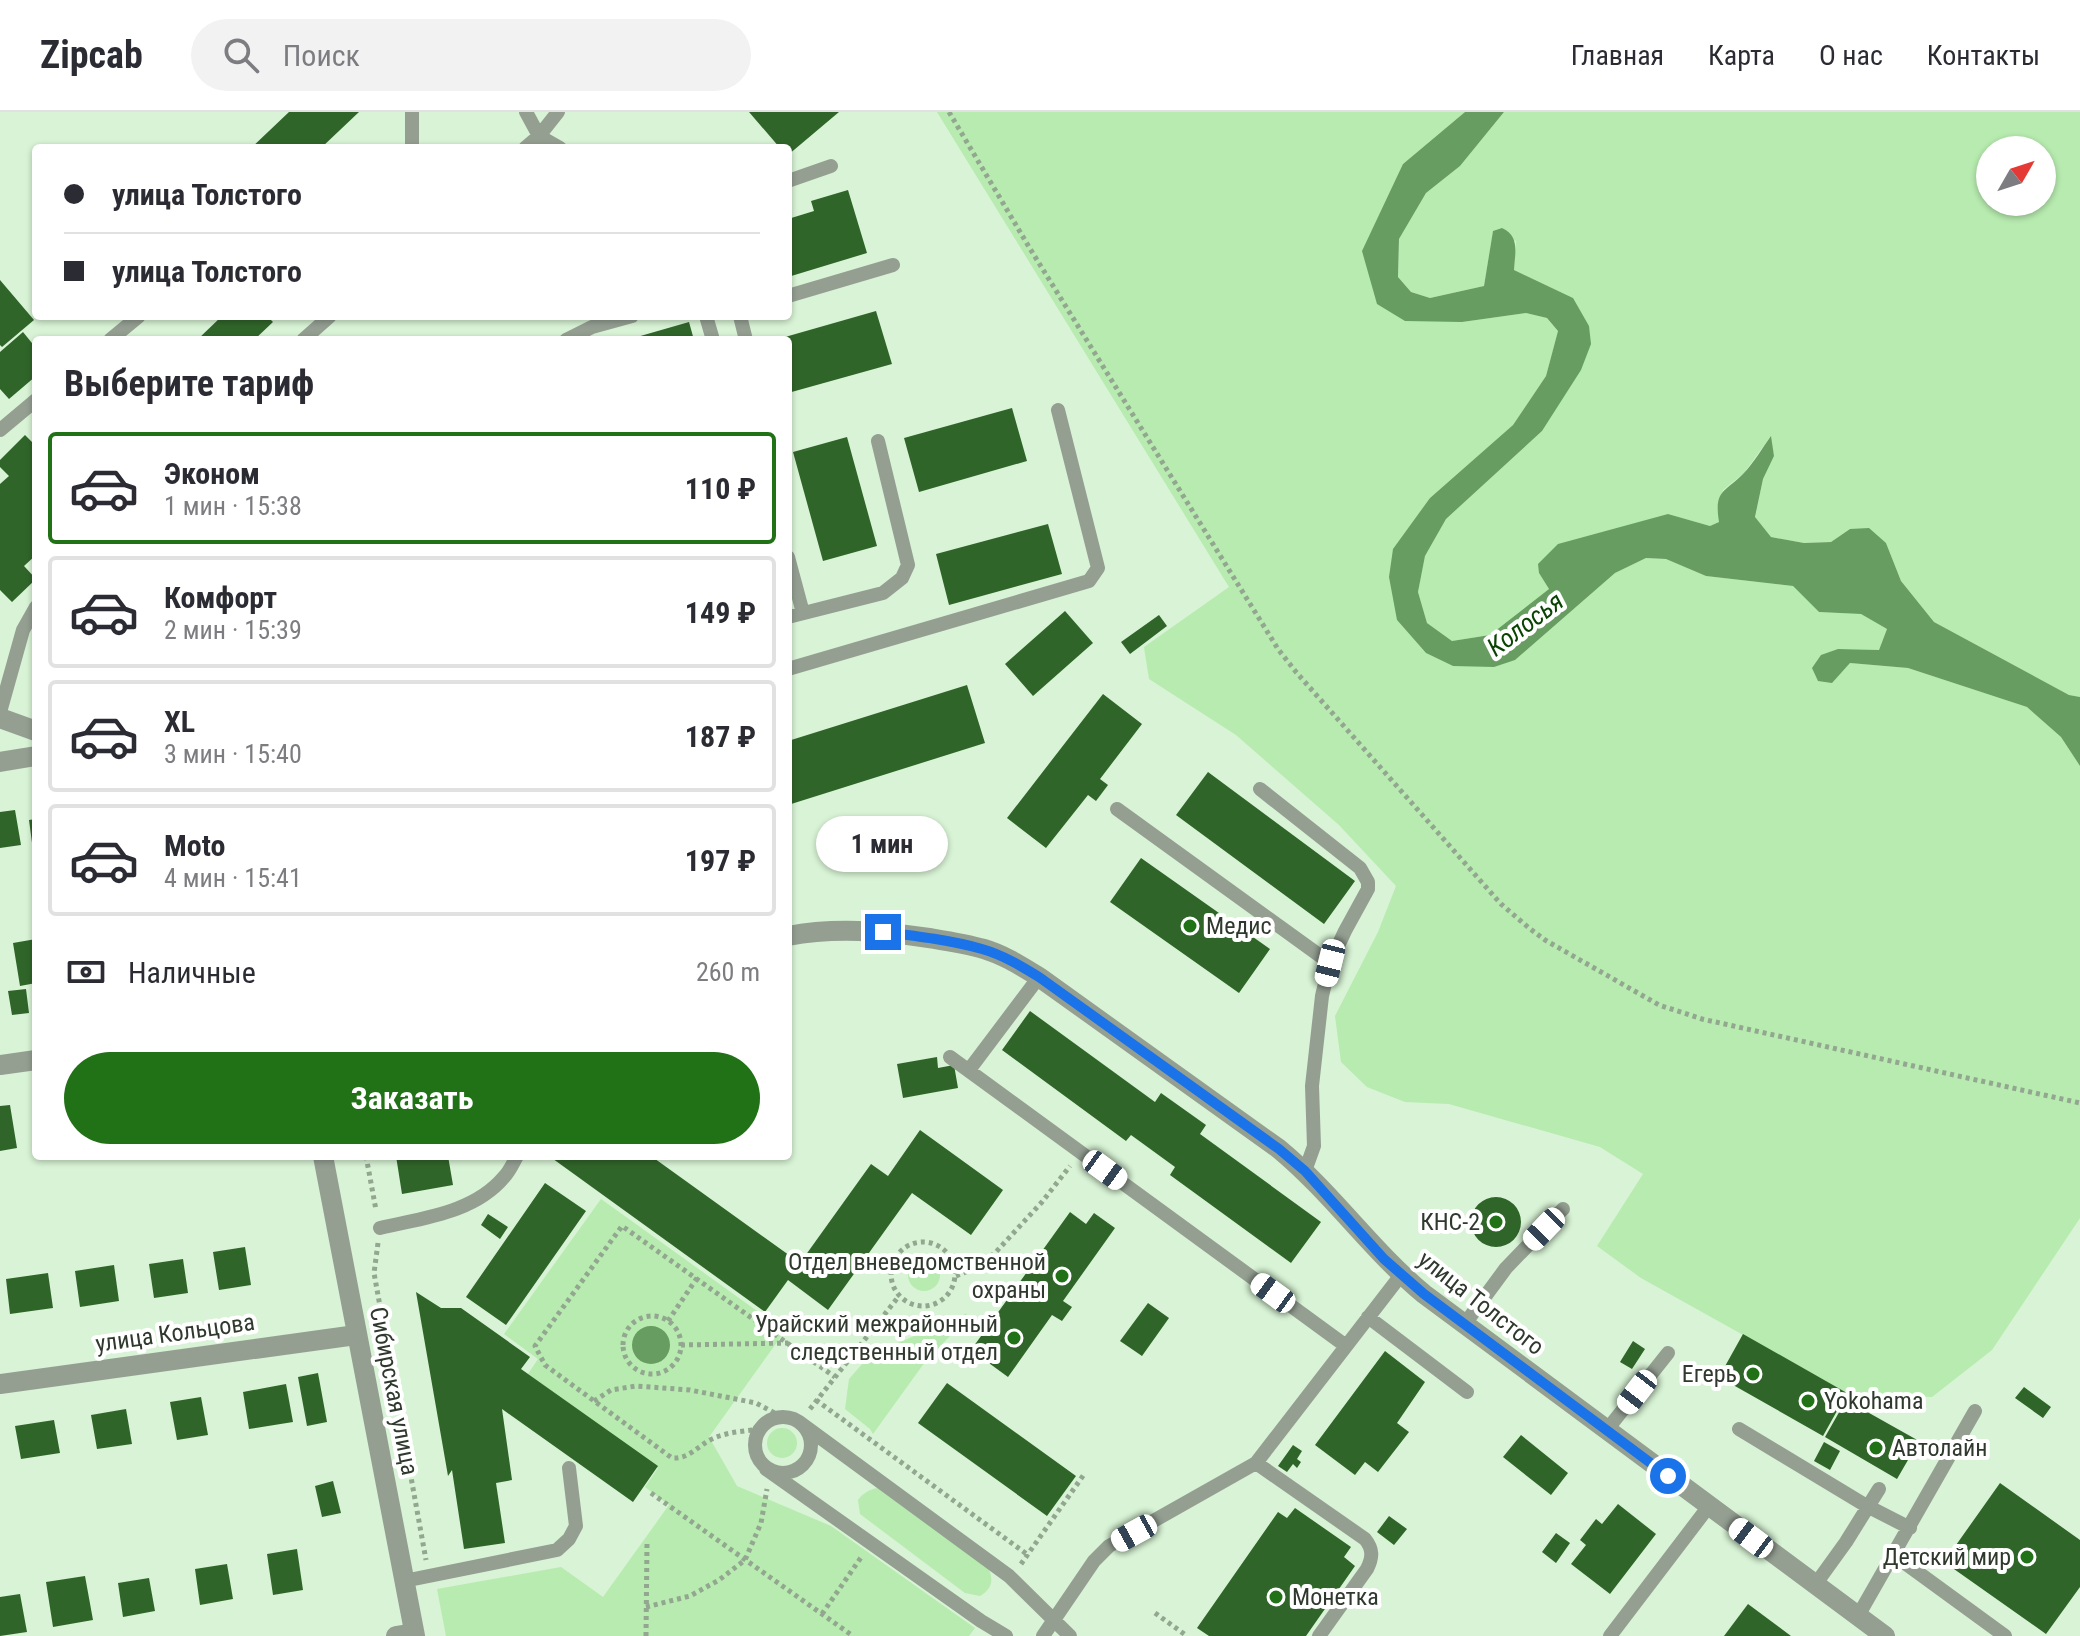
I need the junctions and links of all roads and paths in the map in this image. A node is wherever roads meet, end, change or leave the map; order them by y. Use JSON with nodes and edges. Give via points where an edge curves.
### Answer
{"nodes":[{"id":1,"x":412,"y":112,"type":"edge"},
{"id":2,"x":526,"y":112,"type":"edge"},
{"id":3,"x":558,"y":112,"type":"edge"},
{"id":4,"x":949,"y":112,"type":"edge"},
{"id":5,"x":539,"y":136,"type":"junction"},
{"id":6,"x":412,"y":144,"type":"edge"},
{"id":7,"x":530,"y":144,"type":"edge"},
{"id":8,"x":553,"y":144,"type":"edge"},
{"id":9,"x":831,"y":166,"type":"dead end"},
{"id":10,"x":792,"y":180,"type":"edge"},
{"id":11,"x":893,"y":265,"type":"dead end"},
{"id":12,"x":792,"y":295,"type":"edge"},
{"id":13,"x":134,"y":320,"type":"edge"},
{"id":14,"x":326,"y":320,"type":"edge"},
{"id":15,"x":617,"y":320,"type":"edge"},
{"id":16,"x":115,"y":336,"type":"edge"},
{"id":17,"x":308,"y":336,"type":"edge"},
{"id":18,"x":574,"y":336,"type":"edge"},
{"id":19,"x":32,"y":403,"type":"edge"},
{"id":20,"x":1058,"y":410,"type":"dead end"},
{"id":21,"x":0,"y":430,"type":"edge"},
{"id":22,"x":878,"y":441,"type":"dead end"},
{"id":23,"x":792,"y":572,"type":"edge"},
{"id":24,"x":803,"y":613,"type":"junction"},
{"id":25,"x":32,"y":614,"type":"edge"},
{"id":26,"x":792,"y":616,"type":"edge"},
{"id":27,"x":792,"y":668,"type":"edge"},
{"id":28,"x":0,"y":715,"type":"edge"},
{"id":29,"x":32,"y":729,"type":"edge"},
{"id":30,"x":32,"y":757,"type":"edge"},
{"id":31,"x":0,"y":762,"type":"edge"},
{"id":32,"x":1260,"y":789,"type":"dead end"},
{"id":33,"x":1117,"y":809,"type":"dead end"},
{"id":34,"x":792,"y":936,"type":"edge"},
{"id":35,"x":1330,"y":963,"type":"junction"},
{"id":36,"x":1039,"y":977,"type":"junction"},
{"id":37,"x":950,"y":1057,"type":"dead end"},
{"id":38,"x":32,"y":1061,"type":"edge"},
{"id":39,"x":0,"y":1065,"type":"edge"},
{"id":40,"x":969,"y":1070,"type":"junction"},
{"id":41,"x":2080,"y":1103,"type":"edge"},
{"id":42,"x":1081,"y":1152,"type":"junction"},
{"id":43,"x":324,"y":1160,"type":"edge"},
{"id":44,"x":367,"y":1160,"type":"edge"},
{"id":45,"x":515,"y":1160,"type":"edge"},
{"id":46,"x":1305,"y":1171,"type":"junction"},
{"id":47,"x":1563,"y":1209,"type":"dead end"},
{"id":48,"x":380,"y":1228,"type":"junction"},
{"id":49,"x":1401,"y":1275,"type":"junction"},
{"id":50,"x":956,"y":1276,"type":"junction"},
{"id":51,"x":697,"y":1278,"type":"junction"},
{"id":52,"x":899,"y":1296,"type":"junction"},
{"id":53,"x":1368,"y":1317,"type":"junction"},
{"id":54,"x":668,"y":1321,"type":"junction"},
{"id":55,"x":1464,"y":1325,"type":"junction"},
{"id":56,"x":356,"y":1335,"type":"junction"},
{"id":57,"x":788,"y":1343,"type":"junction"},
{"id":58,"x":681,"y":1345,"type":"junction"},
{"id":59,"x":1346,"y":1346,"type":"junction"},
{"id":60,"x":1668,"y":1353,"type":"dead end"},
{"id":61,"x":835,"y":1377,"type":"junction"},
{"id":62,"x":0,"y":1384,"type":"edge"},
{"id":63,"x":1467,"y":1392,"type":"dead end"},
{"id":64,"x":816,"y":1400,"type":"junction"},
{"id":65,"x":594,"y":1401,"type":"junction"},
{"id":66,"x":1975,"y":1411,"type":"dead end"},
{"id":67,"x":782,"y":1417,"type":"junction"},
{"id":68,"x":799,"y":1422,"type":"junction"},
{"id":69,"x":760,"y":1429,"type":"junction"},
{"id":70,"x":1739,"y":1429,"type":"dead end"},
{"id":71,"x":1606,"y":1431,"type":"junction"},
{"id":72,"x":1256,"y":1463,"type":"junction"},
{"id":73,"x":569,"y":1468,"type":"dead end"},
{"id":74,"x":766,"y":1469,"type":"junction"},
{"id":75,"x":1085,"y":1473,"type":"dead end"},
{"id":76,"x":1879,"y":1489,"type":"dead end"},
{"id":77,"x":651,"y":1493,"type":"dead end"},
{"id":78,"x":1709,"y":1506,"type":"junction"},
{"id":79,"x":1868,"y":1506,"type":"junction"},
{"id":80,"x":1910,"y":1528,"type":"junction"},
{"id":81,"x":647,"y":1542,"type":"dead end"},
{"id":82,"x":871,"y":1543,"type":"junction"},
{"id":83,"x":1028,"y":1555,"type":"junction"},
{"id":84,"x":1894,"y":1555,"type":"junction"},
{"id":85,"x":745,"y":1560,"type":"junction"},
{"id":86,"x":429,"y":1576,"type":"junction"},
{"id":87,"x":1012,"y":1578,"type":"junction"},
{"id":88,"x":404,"y":1581,"type":"junction"},
{"id":89,"x":1815,"y":1585,"type":"junction"},
{"id":90,"x":646,"y":1607,"type":"junction"},
{"id":91,"x":1155,"y":1613,"type":"dead end"},
{"id":92,"x":822,"y":1614,"type":"junction"},
{"id":93,"x":1858,"y":1616,"type":"junction"},
{"id":94,"x":1053,"y":1620,"type":"junction"},
{"id":95,"x":408,"y":1635,"type":"edge"},
{"id":96,"x":646,"y":1636,"type":"edge"},
{"id":97,"x":853,"y":1636,"type":"edge"},
{"id":98,"x":1006,"y":1636,"type":"edge"},
{"id":99,"x":1043,"y":1636,"type":"edge"},
{"id":100,"x":1070,"y":1636,"type":"edge"},
{"id":101,"x":1187,"y":1636,"type":"edge"},
{"id":102,"x":1319,"y":1636,"type":"edge"},
{"id":103,"x":1610,"y":1636,"type":"edge"},
{"id":104,"x":1885,"y":1636,"type":"edge"},
{"id":105,"x":2005,"y":1636,"type":"edge"}],
"edges":[{"from":1,"to":6,"type":"lane"},
{"from":2,"to":5,"type":"lane"},
{"from":3,"to":5,"type":"lane"},
{"from":4,"to":41,"type":"path","via":[[1278,649],[1501,904],[1545,940],[1659,1005]]},
{"from":5,"to":7,"type":"lane"},
{"from":5,"to":8,"type":"lane"},
{"from":9,"to":10,"type":"lane"},
{"from":11,"to":12,"type":"lane"},
{"from":13,"to":16,"type":"lane"},
{"from":14,"to":17,"type":"lane"},
{"from":15,"to":18,"type":"lane"},
{"from":19,"to":21,"type":"lane"},
{"from":20,"to":27,"type":"lane","via":[[1098,568],[1089,581]]},
{"from":22,"to":24,"type":"lane","via":[[908,565],[902,578],[883,593]]},
{"from":23,"to":24,"type":"lane"},
{"from":24,"to":26,"type":"lane"},
{"from":25,"to":28,"type":"lane"},
{"from":28,"to":29,"type":"street"},
{"from":30,"to":31,"type":"street"},
{"from":32,"to":35,"type":"lane","via":[[1360,868],[1368,882]]},
{"from":33,"to":35,"type":"lane"},
{"from":34,"to":36,"type":"street","name":"улица Толстого","via":[[843,930],[926,938],[984,949]]},
{"from":35,"to":46,"type":"lane","via":[[1312,1086],[1314,1146]]},
{"from":36,"to":40,"type":"lane"},
{"from":36,"to":46,"type":"street","name":"улица Толстого"},
{"from":37,"to":40,"type":"lane"},
{"from":38,"to":39,"type":"street"},
{"from":40,"to":42,"type":"lane"},
{"from":42,"to":50,"type":"path","via":[[995,1253]]},
{"from":42,"to":59,"type":"lane"},
{"from":43,"to":56,"type":"street","name":"Сибирская улица"},
{"from":44,"to":48,"type":"path"},
{"from":45,"to":48,"type":"lane","via":[[493,1189],[469,1204]]},
{"from":46,"to":49,"type":"street","name":"улица Толстого"},
{"from":47,"to":55,"type":"lane","via":[[1506,1268]]},
{"from":48,"to":86,"type":"path","via":[[374,1273]]},
{"from":49,"to":53,"type":"lane"},
{"from":49,"to":55,"type":"street","name":"улица Толстого"},
{"from":50,"to":52,"type":"path","via":[[939,1303],[917,1306]]},
{"from":50,"to":52,"type":"path","via":[[944,1249],[915,1243],[893,1263]]},
{"from":51,"to":54,"type":"path"},
{"from":51,"to":57,"type":"path"},
{"from":51,"to":65,"type":"path","via":[[622,1226],[535,1346],[545,1365]]},
{"from":52,"to":61,"type":"path"},
{"from":53,"to":59,"type":"lane"},
{"from":53,"to":63,"type":"lane"},
{"from":54,"to":58,"type":"path","via":[[678,1331]]},
{"from":54,"to":58,"type":"path","via":[[646,1316],[631,1325],[623,1342],[627,1361],[643,1373],[662,1373],[678,1360]]},
{"from":55,"to":71,"type":"street","name":"улица Толстого"},
{"from":56,"to":62,"type":"street","name":"улица Кольцова"},
{"from":56,"to":88,"type":"street","name":"Сибирская улица"},
{"from":57,"to":58,"type":"path"},
{"from":57,"to":61,"type":"path"},
{"from":59,"to":72,"type":"lane"},
{"from":60,"to":71,"type":"lane"},
{"from":61,"to":64,"type":"path"},
{"from":64,"to":68,"type":"path"},
{"from":64,"to":83,"type":"path"},
{"from":65,"to":67,"type":"path","via":[[611,1390],[636,1386],[690,1390],[756,1403]]},
{"from":65,"to":69,"type":"path","via":[[672,1458],[691,1454],[715,1438]]},
{"from":66,"to":80,"type":"lane"},
{"from":67,"to":68,"type":"lane"},
{"from":67,"to":69,"type":"lane"},
{"from":68,"to":74,"type":"lane","via":[[811,1441],[806,1462],[788,1474]]},
{"from":68,"to":87,"type":"lane"},
{"from":69,"to":74,"type":"lane","via":[[755,1450]]},
{"from":70,"to":79,"type":"lane"},
{"from":71,"to":78,"type":"street","name":"улица Толстого"},
{"from":72,"to":94,"type":"lane","via":[[1109,1546]]},
{"from":72,"to":102,"type":"lane","via":[[1370,1546],[1367,1569]]},
{"from":73,"to":86,"type":"lane","via":[[576,1526],[557,1550]]},
{"from":74,"to":82,"type":"lane"},
{"from":74,"to":85,"type":"path","via":[[761,1523]]},
{"from":75,"to":83,"type":"path"},
{"from":76,"to":79,"type":"lane"},
{"from":77,"to":85,"type":"path"},
{"from":78,"to":89,"type":"street","name":"улица Толстого"},
{"from":78,"to":103,"type":"lane"},
{"from":79,"to":80,"type":"lane"},
{"from":79,"to":89,"type":"lane"},
{"from":80,"to":84,"type":"lane"},
{"from":81,"to":90,"type":"path"},
{"from":82,"to":92,"type":"path"},
{"from":82,"to":98,"type":"lane"},
{"from":83,"to":87,"type":"path"},
{"from":84,"to":93,"type":"lane"},
{"from":84,"to":105,"type":"lane"},
{"from":85,"to":90,"type":"path","via":[[690,1596]]},
{"from":85,"to":92,"type":"path"},
{"from":86,"to":88,"type":"lane"},
{"from":87,"to":94,"type":"lane"},
{"from":88,"to":95,"type":"street","name":"Сибирская улица"},
{"from":89,"to":93,"type":"street","name":"улица Толстого"},
{"from":90,"to":96,"type":"path"},
{"from":91,"to":101,"type":"path"},
{"from":92,"to":97,"type":"path"},
{"from":93,"to":104,"type":"street","name":"улица Толстого"},
{"from":94,"to":99,"type":"lane"},
{"from":94,"to":100,"type":"lane"}]}
